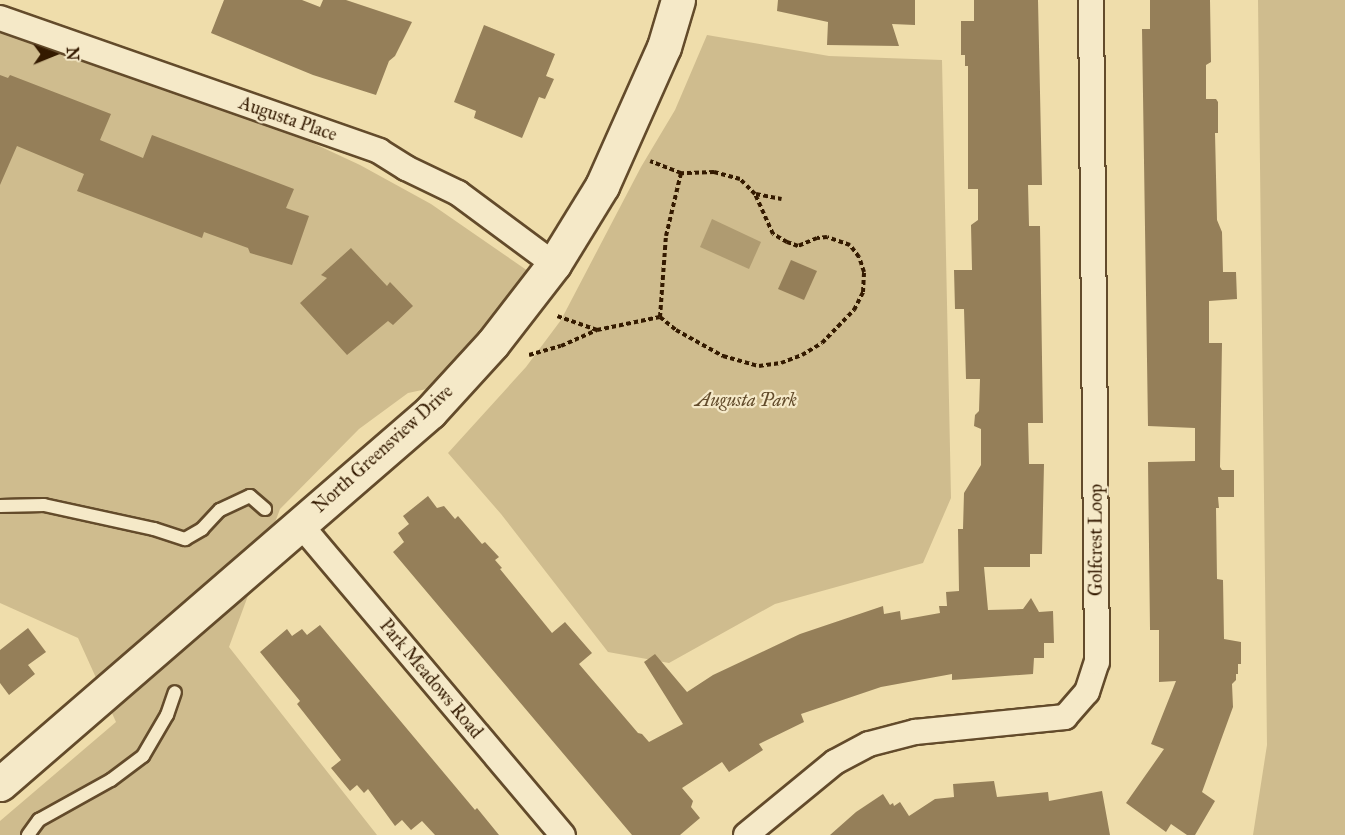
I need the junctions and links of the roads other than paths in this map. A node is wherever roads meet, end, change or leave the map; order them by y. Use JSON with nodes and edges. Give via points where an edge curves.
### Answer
{"nodes":[{"id":1,"x":678,"y":0,"type":"edge"},
{"id":2,"x":1091,"y":0,"type":"edge"},
{"id":3,"x":0,"y":18,"type":"edge"},
{"id":4,"x":554,"y":264,"type":"junction"},
{"id":5,"x":0,"y":506,"type":"edge"},
{"id":6,"x":265,"y":508,"type":"dead end"},
{"id":7,"x":299,"y":524,"type":"junction"},
{"id":8,"x":175,"y":692,"type":"dead end"},
{"id":9,"x":0,"y":784,"type":"edge"},
{"id":10,"x":28,"y":835,"type":"edge"},
{"id":11,"x":563,"y":835,"type":"edge"},
{"id":12,"x":746,"y":835,"type":"edge"}],
"edges":[{"from":1,"to":4,"type":"street","name":"North Greensview Drive","via":[[664,47],[602,186]]},
{"from":2,"to":12,"type":"street","name":"Golfcrest Loop","via":[[1097,662],[1087,692],[1065,717],[915,732],[869,744],[835,762]]},
{"from":3,"to":4,"type":"street","name":"Augusta Place","via":[[379,152],[458,193]]},
{"from":4,"to":7,"type":"street","name":"North Greensview Drive","via":[[493,344],[430,411]]},
{"from":5,"to":6,"type":"lane","via":[[44,505],[185,539],[202,529],[220,510],[250,496]]},
{"from":7,"to":9,"type":"street","name":"North Greensview Drive"},
{"from":7,"to":11,"type":"street","name":"Park Meadows Road"},
{"from":8,"to":10,"type":"lane","via":[[167,715],[143,756],[111,780],[39,820]]}]}
